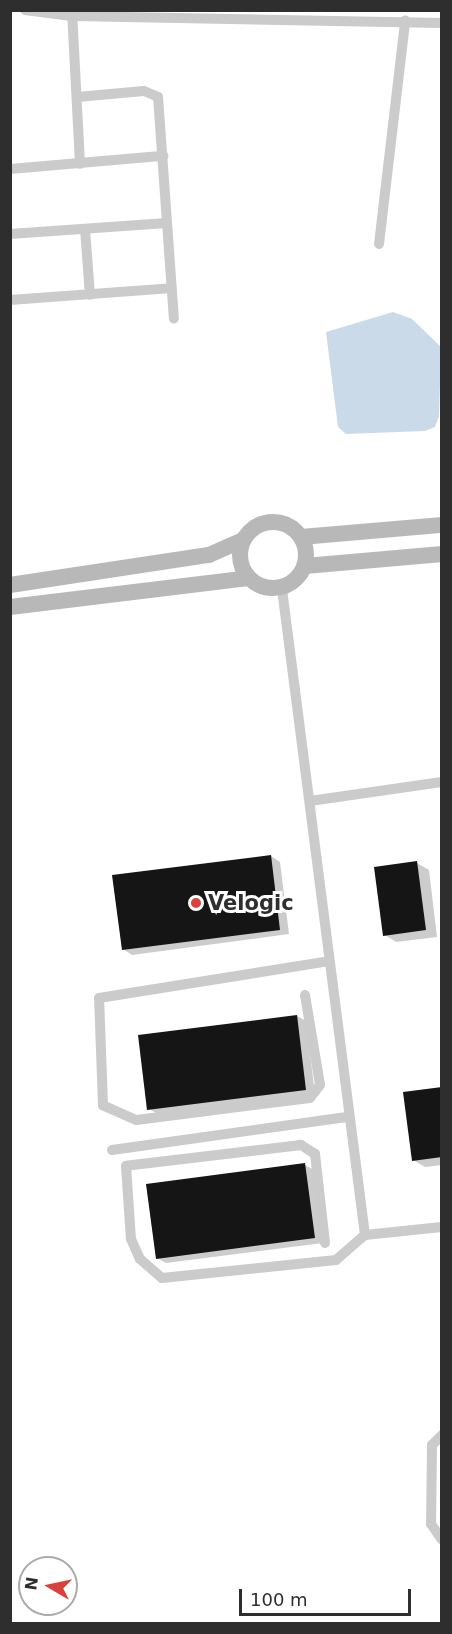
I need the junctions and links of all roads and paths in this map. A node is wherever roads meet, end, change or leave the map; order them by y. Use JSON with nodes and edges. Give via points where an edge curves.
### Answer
{"nodes":[{"id":1,"x":25,"y":10,"type":"edge"},
{"id":2,"x":72,"y":13,"type":"edge"},
{"id":3,"x":375,"y":15,"type":"edge"},
{"id":4,"x":405,"y":21,"type":"junction"},
{"id":5,"x":441,"y":23,"type":"edge"},
{"id":6,"x":77,"y":97,"type":"junction"},
{"id":7,"x":163,"y":156,"type":"junction"},
{"id":8,"x":81,"y":164,"type":"junction"},
{"id":9,"x":10,"y":169,"type":"edge"},
{"id":10,"x":167,"y":223,"type":"junction"},
{"id":11,"x":85,"y":229,"type":"junction"},
{"id":12,"x":10,"y":234,"type":"edge"},
{"id":13,"x":379,"y":244,"type":"dead end"},
{"id":14,"x":172,"y":288,"type":"junction"},
{"id":15,"x":90,"y":295,"type":"junction"},
{"id":16,"x":10,"y":300,"type":"edge"},
{"id":17,"x":174,"y":318,"type":"dead end"},
{"id":18,"x":441,"y":525,"type":"edge"},
{"id":19,"x":301,"y":537,"type":"junction"},
{"id":20,"x":243,"y":540,"type":"junction"},
{"id":21,"x":441,"y":554,"type":"edge"},
{"id":22,"x":305,"y":566,"type":"junction"},
{"id":23,"x":248,"y":578,"type":"junction"},
{"id":24,"x":10,"y":585,"type":"edge"},
{"id":25,"x":282,"y":589,"type":"junction"},
{"id":26,"x":10,"y":607,"type":"edge"},
{"id":27,"x":441,"y":782,"type":"edge"},
{"id":28,"x":310,"y":801,"type":"junction"},
{"id":29,"x":329,"y":961,"type":"junction"},
{"id":30,"x":305,"y":995,"type":"dead end"},
{"id":31,"x":347,"y":1117,"type":"junction"},
{"id":32,"x":112,"y":1150,"type":"dead end"},
{"id":33,"x":441,"y":1227,"type":"edge"},
{"id":34,"x":365,"y":1235,"type":"junction"},
{"id":35,"x":325,"y":1243,"type":"dead end"},
{"id":36,"x":441,"y":1435,"type":"edge"},
{"id":37,"x":441,"y":1540,"type":"edge"}],
"edges":[{"from":1,"to":2,"type":"street"},
{"from":2,"to":3,"type":"street"},
{"from":2,"to":6,"type":"street"},
{"from":3,"to":4,"type":"street"},
{"from":4,"to":5,"type":"street"},
{"from":4,"to":13,"type":"street"},
{"from":6,"to":7,"type":"street","via":[[153,92],[158,97]]},
{"from":6,"to":8,"type":"street"},
{"from":7,"to":8,"type":"street"},
{"from":7,"to":10,"type":"street"},
{"from":8,"to":9,"type":"street"},
{"from":10,"to":11,"type":"street"},
{"from":10,"to":14,"type":"street"},
{"from":11,"to":12,"type":"street"},
{"from":11,"to":15,"type":"street"},
{"from":14,"to":15,"type":"street"},
{"from":14,"to":17,"type":"street"},
{"from":15,"to":16,"type":"street"},
{"from":18,"to":19,"type":"street"},
{"from":19,"to":20,"type":"street","via":[[277,522],[257,526]]},
{"from":19,"to":22,"type":"street"},
{"from":20,"to":23,"type":"street","via":[[240,560]]},
{"from":20,"to":24,"type":"street","via":[[209,555]]},
{"from":21,"to":22,"type":"street"},
{"from":22,"to":25,"type":"street"},
{"from":23,"to":25,"type":"street"},
{"from":23,"to":26,"type":"street"},
{"from":25,"to":28,"type":"street"},
{"from":27,"to":28,"type":"street"},
{"from":28,"to":29,"type":"street"},
{"from":29,"to":30,"type":"street","via":[[99,998],[104,1105],[136,1120],[310,1098],[320,1085]]},
{"from":29,"to":31,"type":"street"},
{"from":31,"to":32,"type":"street"},
{"from":31,"to":34,"type":"street"},
{"from":33,"to":34,"type":"street"},
{"from":34,"to":35,"type":"street","via":[[336,1260],[162,1278],[140,1259],[131,1239],[126,1166],[301,1144],[315,1154]]},
{"from":36,"to":37,"type":"street","via":[[432,1445],[431,1524]]}]}
